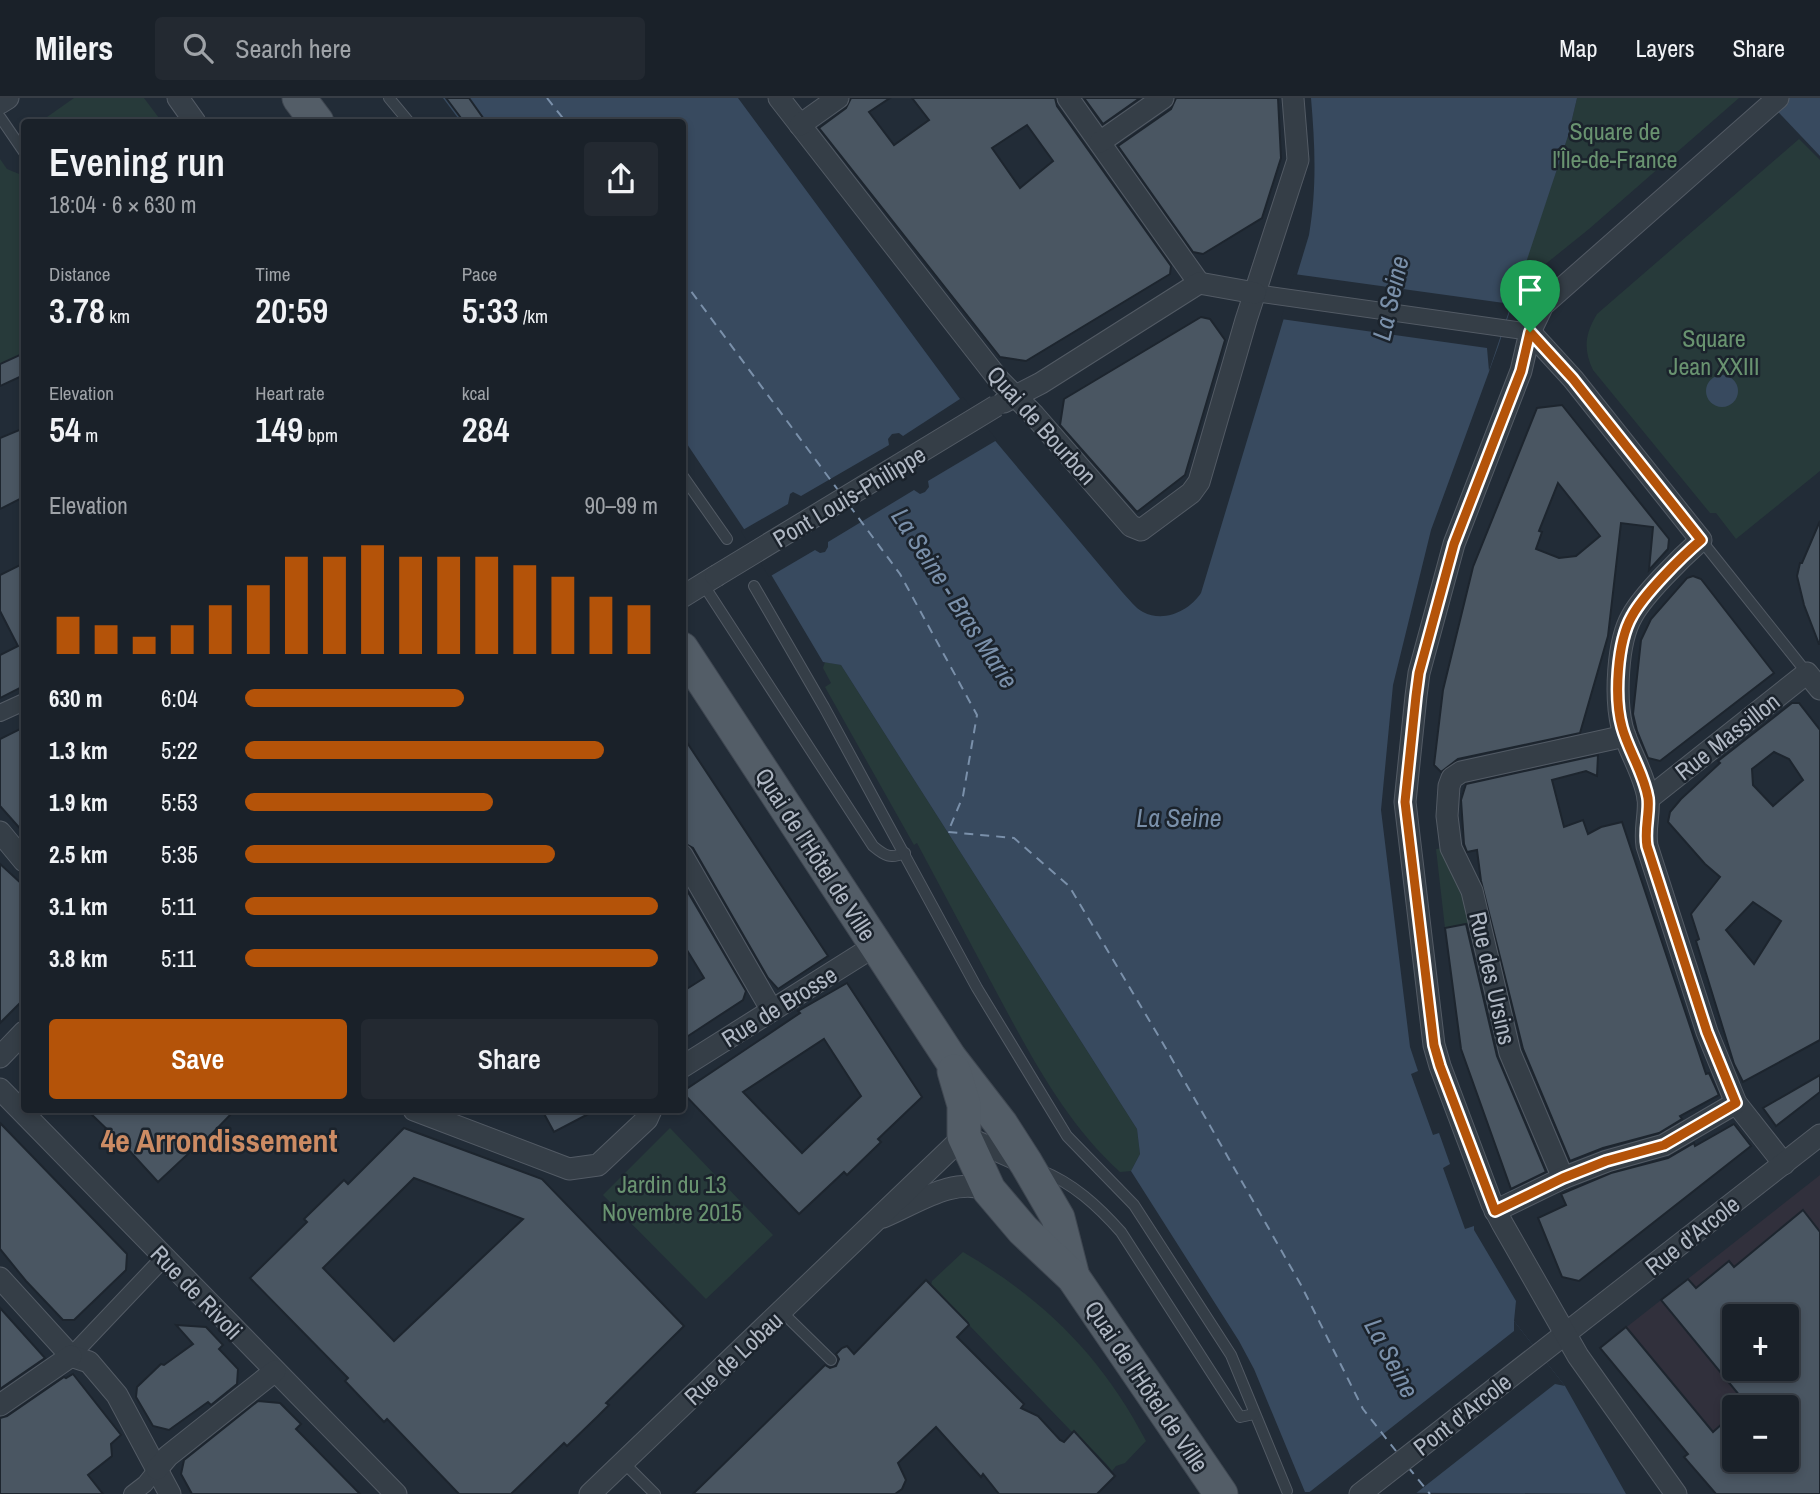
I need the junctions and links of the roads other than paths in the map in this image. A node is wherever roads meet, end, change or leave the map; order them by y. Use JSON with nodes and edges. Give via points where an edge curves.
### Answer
{"nodes":[{"id":1,"x":8,"y":98,"type":"edge"},
{"id":2,"x":178,"y":98,"type":"edge"},
{"id":3,"x":299,"y":98,"type":"edge"},
{"id":4,"x":389,"y":98,"type":"edge"},
{"id":5,"x":779,"y":98,"type":"edge"},
{"id":6,"x":838,"y":98,"type":"edge"},
{"id":7,"x":1068,"y":98,"type":"edge"},
{"id":8,"x":1163,"y":98,"type":"edge"},
{"id":9,"x":1293,"y":98,"type":"edge"},
{"id":10,"x":1775,"y":101,"type":"edge"},
{"id":11,"x":0,"y":103,"type":"edge"},
{"id":12,"x":0,"y":117,"type":"edge"},
{"id":13,"x":193,"y":119,"type":"edge"},
{"id":14,"x":315,"y":119,"type":"edge"},
{"id":15,"x":406,"y":119,"type":"edge"},
{"id":16,"x":800,"y":125,"type":"junction"},
{"id":17,"x":1100,"y":142,"type":"junction"},
{"id":18,"x":21,"y":148,"type":"edge"},
{"id":19,"x":1199,"y":283,"type":"junction"},
{"id":20,"x":1264,"y":295,"type":"junction"},
{"id":21,"x":1530,"y":332,"type":"junction"},
{"id":22,"x":1016,"y":396,"type":"junction"},
{"id":23,"x":686,"y":481,"type":"edge"},
{"id":24,"x":727,"y":539,"type":"dead end"},
{"id":25,"x":1701,"y":540,"type":"junction"},
{"id":26,"x":709,"y":580,"type":"junction"},
{"id":27,"x":754,"y":586,"type":"dead end"},
{"id":28,"x":686,"y":594,"type":"edge"},
{"id":29,"x":686,"y":655,"type":"edge"},
{"id":30,"x":1814,"y":681,"type":"edge"},
{"id":31,"x":21,"y":703,"type":"edge"},
{"id":32,"x":0,"y":713,"type":"edge"},
{"id":33,"x":1625,"y":736,"type":"junction"},
{"id":34,"x":1648,"y":799,"type":"junction"},
{"id":35,"x":0,"y":832,"type":"edge"},
{"id":36,"x":905,"y":853,"type":"junction"},
{"id":37,"x":21,"y":856,"type":"edge"},
{"id":38,"x":686,"y":862,"type":"edge"},
{"id":39,"x":876,"y":945,"type":"junction"},
{"id":40,"x":771,"y":1009,"type":"junction"},
{"id":41,"x":21,"y":1035,"type":"edge"},
{"id":42,"x":0,"y":1057,"type":"edge"},
{"id":43,"x":950,"y":1058,"type":"junction"},
{"id":44,"x":686,"y":1064,"type":"edge"},
{"id":45,"x":0,"y":1089,"type":"edge"},
{"id":46,"x":1736,"y":1103,"type":"junction"},
{"id":47,"x":21,"y":1111,"type":"edge"},
{"id":48,"x":23,"y":1113,"type":"edge"},
{"id":49,"x":422,"y":1113,"type":"edge"},
{"id":50,"x":650,"y":1113,"type":"edge"},
{"id":51,"x":1820,"y":1135,"type":"edge"},
{"id":52,"x":964,"y":1136,"type":"junction"},
{"id":53,"x":1026,"y":1163,"type":"junction"},
{"id":54,"x":1784,"y":1164,"type":"junction"},
{"id":55,"x":1563,"y":1178,"type":"junction"},
{"id":56,"x":989,"y":1190,"type":"junction"},
{"id":57,"x":1495,"y":1211,"type":"junction"},
{"id":58,"x":875,"y":1220,"type":"junction"},
{"id":59,"x":164,"y":1258,"type":"junction"},
{"id":60,"x":0,"y":1278,"type":"edge"},
{"id":61,"x":1073,"y":1278,"type":"junction"},
{"id":62,"x":782,"y":1312,"type":"junction"},
{"id":63,"x":1564,"y":1334,"type":"junction"},
{"id":64,"x":71,"y":1356,"type":"junction"},
{"id":65,"x":831,"y":1360,"type":"dead end"},
{"id":66,"x":275,"y":1371,"type":"junction"},
{"id":67,"x":0,"y":1405,"type":"edge"},
{"id":68,"x":1254,"y":1414,"type":"junction"},
{"id":69,"x":623,"y":1462,"type":"junction"},
{"id":70,"x":157,"y":1469,"type":"junction"},
{"id":71,"x":1287,"y":1491,"type":"dead end"},
{"id":72,"x":132,"y":1494,"type":"edge"},
{"id":73,"x":170,"y":1494,"type":"edge"},
{"id":74,"x":396,"y":1494,"type":"edge"},
{"id":75,"x":590,"y":1494,"type":"edge"},
{"id":76,"x":655,"y":1494,"type":"edge"},
{"id":77,"x":1221,"y":1494,"type":"edge"},
{"id":78,"x":1360,"y":1494,"type":"edge"},
{"id":79,"x":1676,"y":1494,"type":"edge"}],
"edges":[{"from":1,"to":11,"type":"street"},
{"from":2,"to":13,"type":"street"},
{"from":3,"to":14,"type":"main road"},
{"from":4,"to":15,"type":"lane"},
{"from":5,"to":16,"type":"street","name":"Quai de Bourbon"},
{"from":6,"to":16,"type":"street"},
{"from":7,"to":17,"type":"street"},
{"from":8,"to":17,"type":"street"},
{"from":9,"to":20,"type":"street","name":"Quai de Bourbon","via":[[1298,160],[1267,256]]},
{"from":10,"to":21,"type":"street","via":[[1543,304]]},
{"from":12,"to":18,"type":"lane"},
{"from":16,"to":22,"type":"street","name":"Quai de Bourbon"},
{"from":17,"to":19,"type":"street"},
{"from":19,"to":20,"type":"street"},
{"from":19,"to":22,"type":"street","name":"Pont Louis-Philippe"},
{"from":20,"to":21,"type":"street"},
{"from":20,"to":22,"type":"street","name":"Quai de Bourbon","via":[[1199,482],[1144,529],[1133,528]]},
{"from":21,"to":25,"type":"street"},
{"from":21,"to":57,"type":"street","via":[[1521,371],[1447,564],[1419,673],[1405,802],[1434,1045]]},
{"from":22,"to":26,"type":"street","name":"Pont Louis-Philippe","bridge":true},
{"from":23,"to":24,"type":"lane"},
{"from":25,"to":30,"type":"lane"},
{"from":25,"to":33,"type":"street","via":[[1635,611],[1628,625],[1617,699]]},
{"from":26,"to":28,"type":"street","name":"Pont Louis-Philippe"},
{"from":26,"to":36,"type":"lane","via":[[873,846],[893,858]]},
{"from":27,"to":36,"type":"lane"},
{"from":29,"to":39,"type":"main road","name":"Quai de l'Hôtel de Ville"},
{"from":30,"to":34,"type":"street","name":"Rue Massillon"},
{"from":31,"to":32,"type":"street"},
{"from":33,"to":34,"type":"street"},
{"from":33,"to":55,"type":"street","name":"Rue des Ursins","via":[[1461,772],[1448,786],[1451,848],[1472,891],[1510,1053]]},
{"from":34,"to":46,"type":"street","via":[[1647,846],[1707,1032]]},
{"from":35,"to":37,"type":"street"},
{"from":36,"to":68,"type":"lane","via":[[977,988],[1067,1136],[1134,1205],[1231,1354]]},
{"from":38,"to":40,"type":"street"},
{"from":39,"to":40,"type":"street","name":"Rue de Brosse"},
{"from":39,"to":43,"type":"main road","name":"Quai de l'Hôtel de Ville"},
{"from":40,"to":44,"type":"street","name":"Rue de Brosse"},
{"from":41,"to":42,"type":"street"},
{"from":43,"to":52,"type":"main road","name":"Quai de l'Hôtel de Ville","via":[[964,1105]]},
{"from":43,"to":53,"type":"main road","name":"Quai de l'Hôtel de Ville"},
{"from":45,"to":47,"type":"street","name":"Rue de Rivoli"},
{"from":46,"to":54,"type":"street"},
{"from":46,"to":55,"type":"street","via":[[1664,1145]]},
{"from":48,"to":59,"type":"street","name":"Rue de Rivoli"},
{"from":49,"to":50,"type":"street","via":[[569,1169],[598,1165]]},
{"from":51,"to":54,"type":"street","name":"Rue d'Arcole"},
{"from":52,"to":53,"type":"street"},
{"from":52,"to":56,"type":"main road","name":"Quai de l'Hôtel de Ville"},
{"from":52,"to":58,"type":"street","name":"Rue de Lobau"},
{"from":53,"to":61,"type":"main road","name":"Quai de l'Hôtel de Ville","via":[[1058,1218]]},
{"from":53,"to":68,"type":"lane","via":[[1067,1183],[1111,1220],[1240,1417]]},
{"from":54,"to":63,"type":"street","name":"Rue d'Arcole"},
{"from":55,"to":57,"type":"street"},
{"from":56,"to":58,"type":"street","name":"Rue de Lobau","via":[[976,1185],[951,1188]]},
{"from":56,"to":61,"type":"main road","name":"Quai de l'Hôtel de Ville"},
{"from":57,"to":63,"type":"street"},
{"from":58,"to":62,"type":"street","name":"Rue de Lobau"},
{"from":59,"to":64,"type":"street"},
{"from":59,"to":66,"type":"street","name":"Rue de Rivoli"},
{"from":60,"to":64,"type":"street"},
{"from":61,"to":77,"type":"main road","name":"Quai de l'Hôtel de Ville"},
{"from":62,"to":65,"type":"lane"},
{"from":62,"to":69,"type":"street","name":"Rue de Lobau"},
{"from":63,"to":78,"type":"street","name":"Pont d'Arcole"},
{"from":63,"to":79,"type":"street"},
{"from":64,"to":67,"type":"street"},
{"from":64,"to":70,"type":"street","via":[[89,1362],[117,1395]]},
{"from":66,"to":70,"type":"street"},
{"from":66,"to":74,"type":"street","name":"Rue de Rivoli"},
{"from":68,"to":71,"type":"lane"},
{"from":69,"to":75,"type":"street","name":"Rue de Lobau"},
{"from":69,"to":76,"type":"lane"},
{"from":70,"to":72,"type":"street"},
{"from":70,"to":73,"type":"street"}]}
